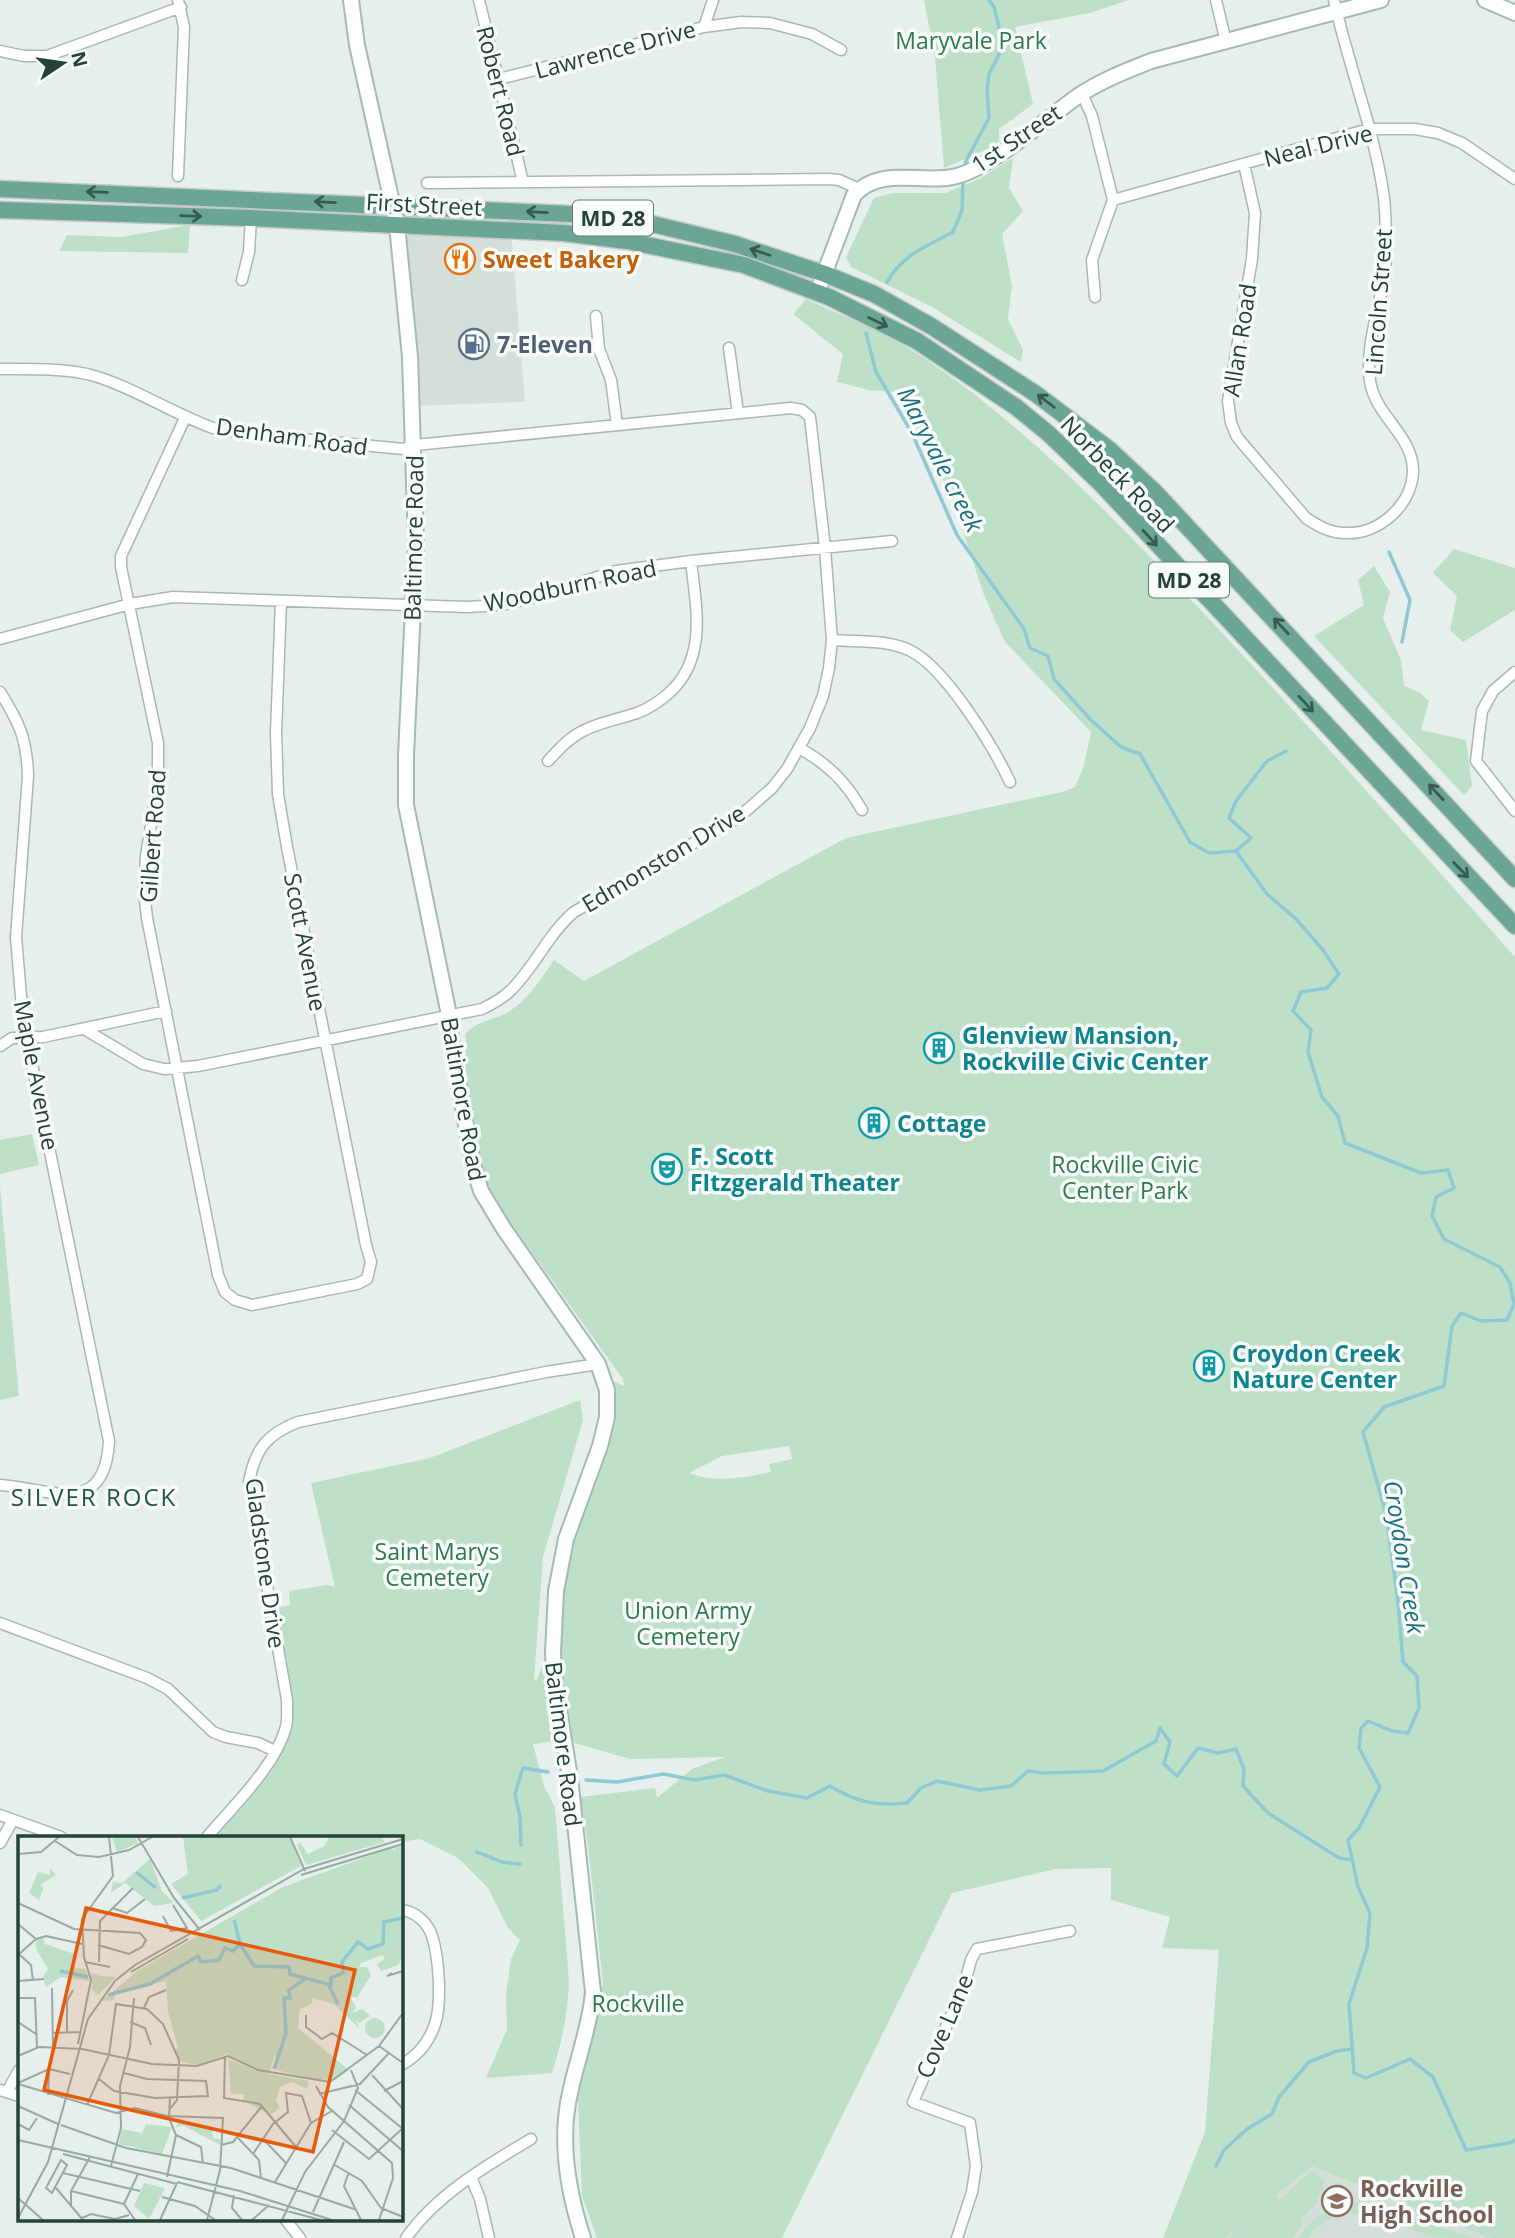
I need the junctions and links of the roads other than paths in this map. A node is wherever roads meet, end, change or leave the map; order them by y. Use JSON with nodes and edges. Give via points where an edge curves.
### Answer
{"nodes":[{"id":1,"x":351,"y":0,"type":"edge"},
{"id":2,"x":479,"y":0,"type":"edge"},
{"id":3,"x":713,"y":0,"type":"edge"},
{"id":4,"x":1216,"y":0,"type":"edge"},
{"id":5,"x":1381,"y":0,"type":"edge"},
{"id":6,"x":1485,"y":0,"type":"edge"},
{"id":7,"x":179,"y":3,"type":"edge"},
{"id":8,"x":1335,"y":6,"type":"edge"},
{"id":9,"x":1515,"y":13,"type":"edge"},
{"id":10,"x":704,"y":27,"type":"junction"},
{"id":11,"x":1226,"y":42,"type":"junction"},
{"id":12,"x":841,"y":50,"type":"dead end"},
{"id":13,"x":0,"y":51,"type":"edge"},
{"id":14,"x":499,"y":79,"type":"junction"},
{"id":15,"x":1082,"y":94,"type":"junction"},
{"id":16,"x":1369,"y":129,"type":"junction"},
{"id":17,"x":1244,"y":164,"type":"junction"},
{"id":18,"x":178,"y":176,"type":"dead end"},
{"id":19,"x":1515,"y":179,"type":"edge"},
{"id":20,"x":523,"y":182,"type":"junction"},
{"id":21,"x":427,"y":183,"type":"dead end"},
{"id":22,"x":0,"y":189,"type":"edge"},
{"id":23,"x":859,"y":189,"type":"junction"},
{"id":24,"x":1113,"y":200,"type":"junction"},
{"id":25,"x":393,"y":205,"type":"junction"},
{"id":26,"x":0,"y":210,"type":"edge"},
{"id":27,"x":251,"y":218,"type":"junction"},
{"id":28,"x":397,"y":225,"type":"junction"},
{"id":29,"x":825,"y":274,"type":"junction"},
{"id":30,"x":242,"y":281,"type":"dead end"},
{"id":31,"x":817,"y":293,"type":"junction"},
{"id":32,"x":1095,"y":297,"type":"dead end"},
{"id":33,"x":596,"y":316,"type":"dead end"},
{"id":34,"x":729,"y":348,"type":"dead end"},
{"id":35,"x":0,"y":369,"type":"edge"},
{"id":36,"x":802,"y":410,"type":"joint"},
{"id":37,"x":738,"y":413,"type":"junction"},
{"id":38,"x":185,"y":418,"type":"junction"},
{"id":39,"x":617,"y":425,"type":"junction"},
{"id":40,"x":415,"y":445,"type":"junction"},
{"id":41,"x":1319,"y":527,"type":"joint"},
{"id":42,"x":892,"y":541,"type":"dead end"},
{"id":43,"x":825,"y":548,"type":"junction"},
{"id":44,"x":691,"y":561,"type":"junction"},
{"id":45,"x":281,"y":601,"type":"junction"},
{"id":46,"x":130,"y":604,"type":"junction"},
{"id":47,"x":414,"y":606,"type":"junction"},
{"id":48,"x":0,"y":639,"type":"edge"},
{"id":49,"x":832,"y":640,"type":"junction"},
{"id":50,"x":1515,"y":672,"type":"edge"},
{"id":51,"x":0,"y":692,"type":"edge"},
{"id":52,"x":799,"y":748,"type":"junction"},
{"id":53,"x":548,"y":761,"type":"dead end"},
{"id":54,"x":1010,"y":782,"type":"dead end"},
{"id":55,"x":862,"y":810,"type":"dead end"},
{"id":56,"x":1515,"y":811,"type":"edge"},
{"id":57,"x":1484,"y":845,"type":"junction"},
{"id":58,"x":1515,"y":867,"type":"edge"},
{"id":59,"x":1515,"y":879,"type":"edge"},
{"id":60,"x":1515,"y":926,"type":"edge"},
{"id":61,"x":166,"y":1011,"type":"junction"},
{"id":62,"x":449,"y":1015,"type":"junction"},
{"id":63,"x":84,"y":1029,"type":"junction"},
{"id":64,"x":28,"y":1037,"type":"junction"},
{"id":65,"x":325,"y":1041,"type":"junction"},
{"id":66,"x":0,"y":1046,"type":"edge"},
{"id":67,"x":178,"y":1068,"type":"junction"},
{"id":68,"x":235,"y":1300,"type":"joint"},
{"id":69,"x":598,"y":1363,"type":"junction"},
{"id":70,"x":0,"y":1485,"type":"edge"},
{"id":71,"x":0,"y":1623,"type":"edge"},
{"id":72,"x":275,"y":1751,"type":"junction"},
{"id":73,"x":0,"y":1815,"type":"edge"},
{"id":74,"x":13,"y":1820,"type":"junction"},
{"id":75,"x":58,"y":1836,"type":"edge"},
{"id":76,"x":208,"y":1836,"type":"edge"},
{"id":77,"x":0,"y":1843,"type":"edge"},
{"id":78,"x":402,"y":1910,"type":"edge"},
{"id":79,"x":1070,"y":1931,"type":"dead end"},
{"id":80,"x":402,"y":2064,"type":"edge"},
{"id":81,"x":18,"y":2071,"type":"edge"},
{"id":82,"x":4,"y":2091,"type":"edge"},
{"id":83,"x":531,"y":2139,"type":"dead end"},
{"id":84,"x":471,"y":2177,"type":"junction"},
{"id":85,"x":286,"y":2220,"type":"edge"},
{"id":86,"x":300,"y":2238,"type":"edge"},
{"id":87,"x":406,"y":2238,"type":"edge"},
{"id":88,"x":489,"y":2238,"type":"edge"},
{"id":89,"x":583,"y":2238,"type":"edge"},
{"id":90,"x":957,"y":2238,"type":"edge"}],
"edges":[{"from":1,"to":25,"type":"street","name":"Baltimore Road"},
{"from":2,"to":14,"type":"street","name":"Robert Road"},
{"from":3,"to":10,"type":"street","name":"Lawrence Drive"},
{"from":4,"to":11,"type":"street"},
{"from":5,"to":8,"type":"street","name":"1st Street"},
{"from":6,"to":9,"type":"street"},
{"from":7,"to":13,"type":"street","via":[[47,57]]},
{"from":7,"to":18,"type":"street","via":[[184,27]]},
{"from":8,"to":11,"type":"street","name":"1st Street"},
{"from":8,"to":16,"type":"street","name":"Lincoln Street"},
{"from":10,"to":12,"type":"street","via":[[770,23],[811,34]]},
{"from":10,"to":14,"type":"street","name":"Lawrence Drive"},
{"from":11,"to":15,"type":"street","name":"1st Street","via":[[1151,61]]},
{"from":14,"to":20,"type":"street","name":"Robert Road"},
{"from":15,"to":23,"type":"street","name":"1st Street","via":[[963,174],[874,180]]},
{"from":15,"to":24,"type":"street"},
{"from":16,"to":17,"type":"street","name":"Neal Drive"},
{"from":16,"to":19,"type":"street","name":"Neal Drive","via":[[1438,133],[1462,143]]},
{"from":16,"to":41,"type":"street","name":"Lincoln Street","via":[[1384,192],[1386,254],[1369,362],[1370,384],[1383,412],[1407,444],[1413,471],[1408,494],[1388,519],[1371,529],[1347,534]]},
{"from":17,"to":24,"type":"street","name":"Neal Drive"},
{"from":17,"to":41,"type":"street","name":"Allan Road","via":[[1255,213],[1252,259],[1228,401],[1231,424],[1306,518]]},
{"from":20,"to":21,"type":"street"},
{"from":20,"to":23,"type":"street","via":[[829,179]]},
{"from":25,"to":22,"type":"main road","name":"First Street","number":"MD 28","one_way":true},
{"from":23,"to":29,"type":"street"},
{"from":24,"to":32,"type":"street","via":[[1092,260]]},
{"from":25,"to":28,"type":"street","name":"Baltimore Road"},
{"from":29,"to":25,"type":"main road","name":"First Street","number":"MD 28","one_way":true,"via":[[735,244],[644,222],[593,215]]},
{"from":26,"to":27,"type":"main road","name":"First Street","number":"MD 28","one_way":true},
{"from":27,"to":28,"type":"main road","name":"First Street","number":"MD 28"},
{"from":27,"to":30,"type":"street","via":[[250,252]]},
{"from":28,"to":31,"type":"main road","name":"First Street","number":"MD 28","via":[[594,236],[744,265]]},
{"from":28,"to":40,"type":"street","name":"Baltimore Road"},
{"from":29,"to":31,"type":"street"},
{"from":57,"to":29,"type":"main road","name":"Norbeck Road","number":"MD 28","one_way":true,"via":[[1130,467],[992,364],[874,294]]},
{"from":31,"to":60,"type":"main road","name":"Norbeck Road","number":"MD 28","one_way":true,"via":[[917,341],[1049,434]]},
{"from":33,"to":39,"type":"street"},
{"from":34,"to":37,"type":"street"},
{"from":35,"to":38,"type":"street","name":"Denham Road","via":[[89,375]]},
{"from":36,"to":37,"type":"street","name":"Denham Road"},
{"from":36,"to":43,"type":"street","name":"Edmonston Drive","via":[[810,417]]},
{"from":37,"to":39,"type":"street","name":"Denham Road"},
{"from":38,"to":40,"type":"street","name":"Denham Road","via":[[213,428],[263,435],[392,449]]},
{"from":38,"to":46,"type":"street","name":"Gilbert Road","via":[[121,556]]},
{"from":39,"to":40,"type":"street","name":"Denham Road"},
{"from":40,"to":47,"type":"street","name":"Baltimore Road"},
{"from":42,"to":43,"type":"street","name":"Woodburn Road"},
{"from":43,"to":44,"type":"street","name":"Woodburn Road"},
{"from":43,"to":49,"type":"street","name":"Edmonston Drive"},
{"from":44,"to":47,"type":"street","name":"Woodburn Road","via":[[616,571],[501,605]]},
{"from":44,"to":53,"type":"street","via":[[696,644],[675,687],[655,705],[581,732]]},
{"from":45,"to":46,"type":"street","name":"Woodburn Road","via":[[173,597]]},
{"from":45,"to":47,"type":"street","name":"Woodburn Road"},
{"from":45,"to":65,"type":"street","name":"Scott Avenue","via":[[278,794]]},
{"from":46,"to":48,"type":"street","name":"Woodburn Road"},
{"from":46,"to":61,"type":"street","name":"Gilbert Road","via":[[158,743],[159,782],[144,890]]},
{"from":47,"to":62,"type":"street","name":"Baltimore Road","via":[[406,805]]},
{"from":49,"to":52,"type":"street","name":"Edmonston Drive","via":[[823,696]]},
{"from":49,"to":54,"type":"street","via":[[890,644],[929,662],[956,694]]},
{"from":50,"to":56,"type":"street","via":[[1493,691],[1482,711],[1476,761]]},
{"from":51,"to":64,"type":"street","name":"Maple Avenue","via":[[27,750],[16,937]]},
{"from":52,"to":55,"type":"street","via":[[837,774]]},
{"from":52,"to":62,"type":"street","name":"Edmonston Drive","via":[[772,788],[739,817],[574,912],[502,998],[482,1009]]},
{"from":57,"to":58,"type":"main road"},
{"from":57,"to":59,"type":"main road","name":"Norbeck Road","number":"MD 28"},
{"from":61,"to":63,"type":"street"},
{"from":61,"to":67,"type":"street","name":"Gilbert Road"},
{"from":62,"to":65,"type":"street","name":"Edmonston Drive"},
{"from":62,"to":69,"type":"street","name":"Baltimore Road","via":[[481,1191]]},
{"from":63,"to":64,"type":"street"},
{"from":63,"to":67,"type":"street","name":"Edmonston Drive","via":[[143,1064]]},
{"from":64,"to":66,"type":"street","via":[[12,1038]]},
{"from":64,"to":70,"type":"street","name":"Maple Avenue","via":[[109,1441],[108,1460],[95,1483],[69,1496]]},
{"from":65,"to":67,"type":"street","name":"Edmonston Drive"},
{"from":65,"to":68,"type":"street","name":"Scott Avenue","via":[[371,1262],[367,1279],[252,1305]]},
{"from":67,"to":68,"type":"street","name":"Gilbert Road","via":[[218,1275],[225,1292]]},
{"from":69,"to":72,"type":"street","name":"Gladstone Drive","via":[[298,1422],[268,1438],[253,1462],[249,1482],[287,1700],[286,1726]]},
{"from":69,"to":89,"type":"street","name":"Baltimore Road","via":[[607,1391],[607,1417],[566,1539],[556,1591],[553,1653],[593,1992],[569,2094],[565,2137],[567,2169]]},
{"from":71,"to":72,"type":"street","via":[[148,1678],[168,1689],[213,1731]]},
{"from":72,"to":76,"type":"street","name":"Gladstone Drive"},
{"from":73,"to":74,"type":"street"},
{"from":74,"to":75,"type":"street"},
{"from":74,"to":77,"type":"street"},
{"from":78,"to":80,"type":"street","via":[[421,1918],[432,1935],[441,2001],[425,2045]]},
{"from":79,"to":90,"type":"street","name":"Cove Lane","via":[[977,1949],[913,2102],[970,2123],[976,2165]]},
{"from":81,"to":82,"type":"street"},
{"from":83,"to":84,"type":"street"},
{"from":84,"to":87,"type":"street","via":[[438,2203]]},
{"from":84,"to":88,"type":"street"},
{"from":85,"to":86,"type":"street"}]}
